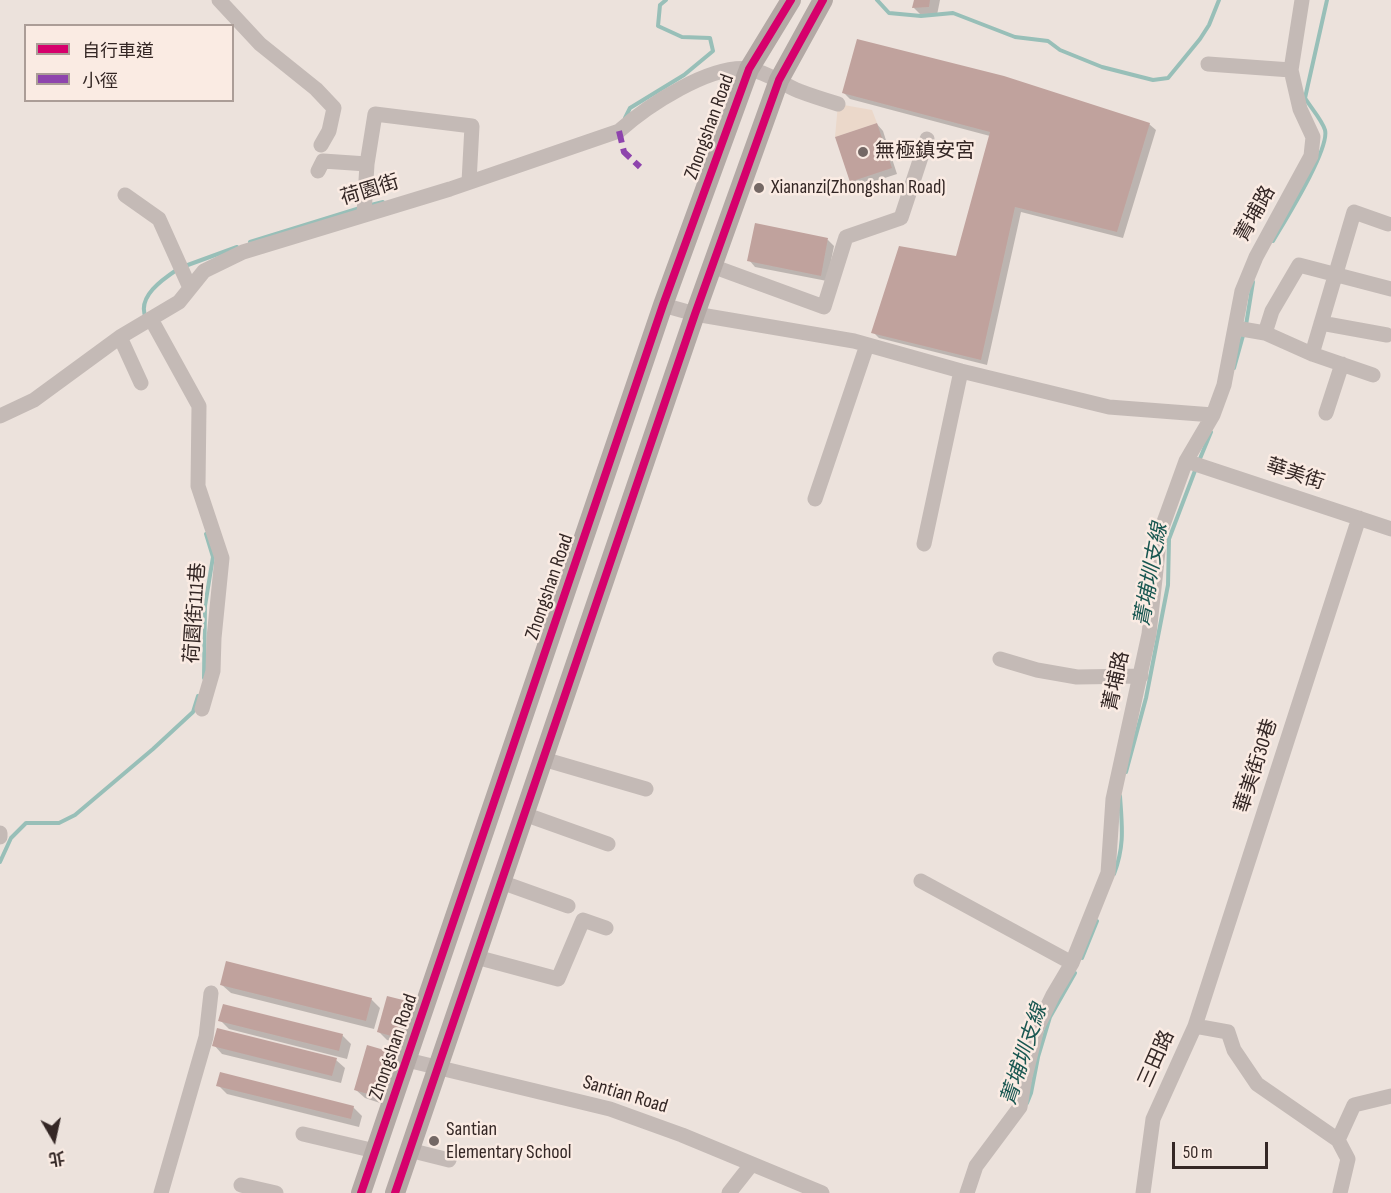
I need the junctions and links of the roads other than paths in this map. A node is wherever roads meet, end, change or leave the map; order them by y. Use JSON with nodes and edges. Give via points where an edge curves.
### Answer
{"nodes":[{"id":1,"x":219,"y":0,"type":"edge"},
{"id":2,"x":791,"y":0,"type":"edge"},
{"id":3,"x":823,"y":0,"type":"edge"},
{"id":4,"x":1302,"y":0,"type":"edge"},
{"id":5,"x":1208,"y":64,"type":"dead end"},
{"id":6,"x":749,"y":69,"type":"junction"},
{"id":7,"x":1291,"y":70,"type":"junction"},
{"id":8,"x":778,"y":80,"type":"junction"},
{"id":9,"x":838,"y":104,"type":"dead end"},
{"id":10,"x":927,"y":139,"type":"dead end"},
{"id":11,"x":321,"y":144,"type":"dead end"},
{"id":12,"x":367,"y":164,"type":"junction"},
{"id":13,"x":318,"y":171,"type":"dead end"},
{"id":14,"x":469,"y":182,"type":"junction"},
{"id":15,"x":125,"y":195,"type":"dead end"},
{"id":16,"x":364,"y":214,"type":"junction"},
{"id":17,"x":1388,"y":224,"type":"dead end"},
{"id":18,"x":712,"y":266,"type":"junction"},
{"id":19,"x":1335,"y":273,"type":"junction"},
{"id":20,"x":190,"y":288,"type":"junction"},
{"id":21,"x":1391,"y":289,"type":"edge"},
{"id":22,"x":663,"y":305,"type":"junction"},
{"id":23,"x":694,"y":314,"type":"junction"},
{"id":24,"x":151,"y":319,"type":"junction"},
{"id":25,"x":1321,"y":323,"type":"junction"},
{"id":26,"x":1236,"y":328,"type":"junction"},
{"id":27,"x":1265,"y":333,"type":"junction"},
{"id":28,"x":1387,"y":335,"type":"dead end"},
{"id":29,"x":120,"y":337,"type":"junction"},
{"id":30,"x":867,"y":345,"type":"junction"},
{"id":31,"x":1312,"y":354,"type":"junction"},
{"id":32,"x":1342,"y":364,"type":"junction"},
{"id":33,"x":961,"y":371,"type":"junction"},
{"id":34,"x":1373,"y":375,"type":"dead end"},
{"id":35,"x":141,"y":383,"type":"dead end"},
{"id":36,"x":1326,"y":413,"type":"dead end"},
{"id":37,"x":1213,"y":414,"type":"junction"},
{"id":38,"x":0,"y":416,"type":"edge"},
{"id":39,"x":1186,"y":461,"type":"junction"},
{"id":40,"x":815,"y":499,"type":"dead end"},
{"id":41,"x":1359,"y":518,"type":"junction"},
{"id":42,"x":1391,"y":529,"type":"edge"},
{"id":43,"x":924,"y":544,"type":"dead end"},
{"id":44,"x":999,"y":658,"type":"dead end"},
{"id":45,"x":1141,"y":676,"type":"junction"},
{"id":46,"x":202,"y":709,"type":"dead end"},
{"id":47,"x":543,"y":759,"type":"junction"},
{"id":48,"x":646,"y":789,"type":"dead end"},
{"id":49,"x":524,"y":814,"type":"junction"},
{"id":50,"x":608,"y":844,"type":"dead end"},
{"id":51,"x":921,"y":881,"type":"dead end"},
{"id":52,"x":501,"y":882,"type":"junction"},
{"id":53,"x":568,"y":906,"type":"dead end"},
{"id":54,"x":606,"y":928,"type":"dead end"},
{"id":55,"x":476,"y":957,"type":"junction"},
{"id":56,"x":1072,"y":963,"type":"junction"},
{"id":57,"x":211,"y":993,"type":"dead end"},
{"id":58,"x":1195,"y":1026,"type":"junction"},
{"id":59,"x":407,"y":1060,"type":"junction"},
{"id":60,"x":438,"y":1069,"type":"junction"},
{"id":61,"x":1391,"y":1096,"type":"edge"},
{"id":62,"x":303,"y":1134,"type":"dead end"},
{"id":63,"x":1338,"y":1140,"type":"junction"},
{"id":64,"x":409,"y":1150,"type":"junction"},
{"id":65,"x":375,"y":1151,"type":"junction"},
{"id":66,"x":449,"y":1160,"type":"dead end"},
{"id":67,"x":751,"y":1165,"type":"junction"},
{"id":68,"x":240,"y":1185,"type":"dead end"},
{"id":69,"x":161,"y":1193,"type":"edge"},
{"id":70,"x":276,"y":1193,"type":"edge"},
{"id":71,"x":361,"y":1193,"type":"edge"},
{"id":72,"x":395,"y":1193,"type":"edge"},
{"id":73,"x":729,"y":1193,"type":"edge"},
{"id":74,"x":822,"y":1193,"type":"edge"},
{"id":75,"x":967,"y":1193,"type":"edge"},
{"id":76,"x":1143,"y":1193,"type":"edge"},
{"id":77,"x":1340,"y":1193,"type":"edge"}],
"edges":[{"from":1,"to":11,"type":"street","via":[[260,44],[334,108],[329,131]]},
{"from":2,"to":6,"type":"main road","name":"Zhongshan Road"},
{"from":3,"to":8,"type":"main road"},
{"from":4,"to":7,"type":"street","name":"菁埔路"},
{"from":5,"to":7,"type":"street"},
{"from":6,"to":8,"type":"street","name":"荷園街"},
{"from":6,"to":14,"type":"street","name":"荷園街","via":[[722,70],[639,113],[619,131]]},
{"from":6,"to":22,"type":"main road","name":"Zhongshan Road"},
{"from":7,"to":26,"type":"street","name":"菁埔路","via":[[1300,109],[1313,137],[1311,156],[1256,257],[1242,291]]},
{"from":8,"to":9,"type":"street","name":"荷園街"},
{"from":8,"to":18,"type":"main road"},
{"from":10,"to":18,"type":"street","via":[[900,218],[846,237],[824,307]]},
{"from":12,"to":13,"type":"street","via":[[323,161]]},
{"from":12,"to":14,"type":"street","via":[[375,114],[472,126]]},
{"from":12,"to":16,"type":"street"},
{"from":14,"to":16,"type":"street","name":"荷園街"},
{"from":15,"to":20,"type":"street","via":[[159,219]]},
{"from":16,"to":20,"type":"street","name":"荷園街","via":[[243,252],[204,272]]},
{"from":17,"to":19,"type":"street","via":[[1354,212]]},
{"from":18,"to":23,"type":"main road"},
{"from":19,"to":21,"type":"street"},
{"from":19,"to":25,"type":"street"},
{"from":19,"to":27,"type":"street","via":[[1299,265],[1272,311]]},
{"from":20,"to":24,"type":"street","name":"荷園街","via":[[179,302]]},
{"from":22,"to":23,"type":"street"},
{"from":22,"to":59,"type":"main road","name":"Zhongshan Road"},
{"from":23,"to":30,"type":"street"},
{"from":23,"to":47,"type":"main road"},
{"from":24,"to":29,"type":"street","name":"荷園街"},
{"from":24,"to":46,"type":"street","name":"荷園街111巷","via":[[199,406],[198,486],[222,558],[213,671]]},
{"from":25,"to":28,"type":"street"},
{"from":25,"to":31,"type":"street"},
{"from":26,"to":27,"type":"street"},
{"from":26,"to":37,"type":"street","name":"菁埔路","via":[[1224,385]]},
{"from":27,"to":31,"type":"street"},
{"from":29,"to":35,"type":"street"},
{"from":29,"to":38,"type":"street","name":"荷園街","via":[[34,400]]},
{"from":30,"to":33,"type":"street"},
{"from":30,"to":40,"type":"street"},
{"from":31,"to":32,"type":"street"},
{"from":32,"to":34,"type":"street"},
{"from":32,"to":36,"type":"street"},
{"from":33,"to":37,"type":"street","via":[[1109,406]]},
{"from":33,"to":43,"type":"street"},
{"from":37,"to":39,"type":"street","name":"菁埔路"},
{"from":39,"to":41,"type":"street","name":"華美街"},
{"from":39,"to":45,"type":"street","name":"菁埔路","via":[[1160,532]]},
{"from":41,"to":42,"type":"street","name":"華美街"},
{"from":41,"to":58,"type":"street","name":"華美街30巷"},
{"from":44,"to":45,"type":"street","via":[[1077,677]]},
{"from":45,"to":56,"type":"street","name":"菁埔路","via":[[1113,799],[1108,873]]},
{"from":47,"to":48,"type":"street"},
{"from":47,"to":49,"type":"main road"},
{"from":49,"to":50,"type":"street"},
{"from":49,"to":52,"type":"main road"},
{"from":51,"to":56,"type":"street"},
{"from":52,"to":53,"type":"street"},
{"from":52,"to":55,"type":"main road"},
{"from":54,"to":55,"type":"street","via":[[583,920],[558,979]]},
{"from":55,"to":60,"type":"main road"},
{"from":56,"to":75,"type":"street","name":"菁埔路","via":[[1037,1028],[1020,1107],[976,1166]]},
{"from":57,"to":69,"type":"street","via":[[206,1037]]},
{"from":58,"to":63,"type":"street","name":"三田路","via":[[1228,1032],[1234,1050],[1257,1084]]},
{"from":58,"to":76,"type":"street","name":"三田路","via":[[1153,1119]]},
{"from":59,"to":60,"type":"street","name":"Santian Road"},
{"from":59,"to":65,"type":"main road","name":"Zhongshan Road"},
{"from":60,"to":64,"type":"main road"},
{"from":60,"to":67,"type":"street","name":"Santian Road","via":[[610,1109]]},
{"from":61,"to":63,"type":"street","via":[[1354,1105]]},
{"from":62,"to":65,"type":"street"},
{"from":63,"to":77,"type":"street","via":[[1348,1159]]},
{"from":64,"to":66,"type":"street"},
{"from":64,"to":72,"type":"main road"},
{"from":65,"to":71,"type":"main road","name":"Zhongshan Road"},
{"from":67,"to":73,"type":"street"},
{"from":67,"to":74,"type":"street","name":"Santian Road"},
{"from":68,"to":70,"type":"street"}]}
